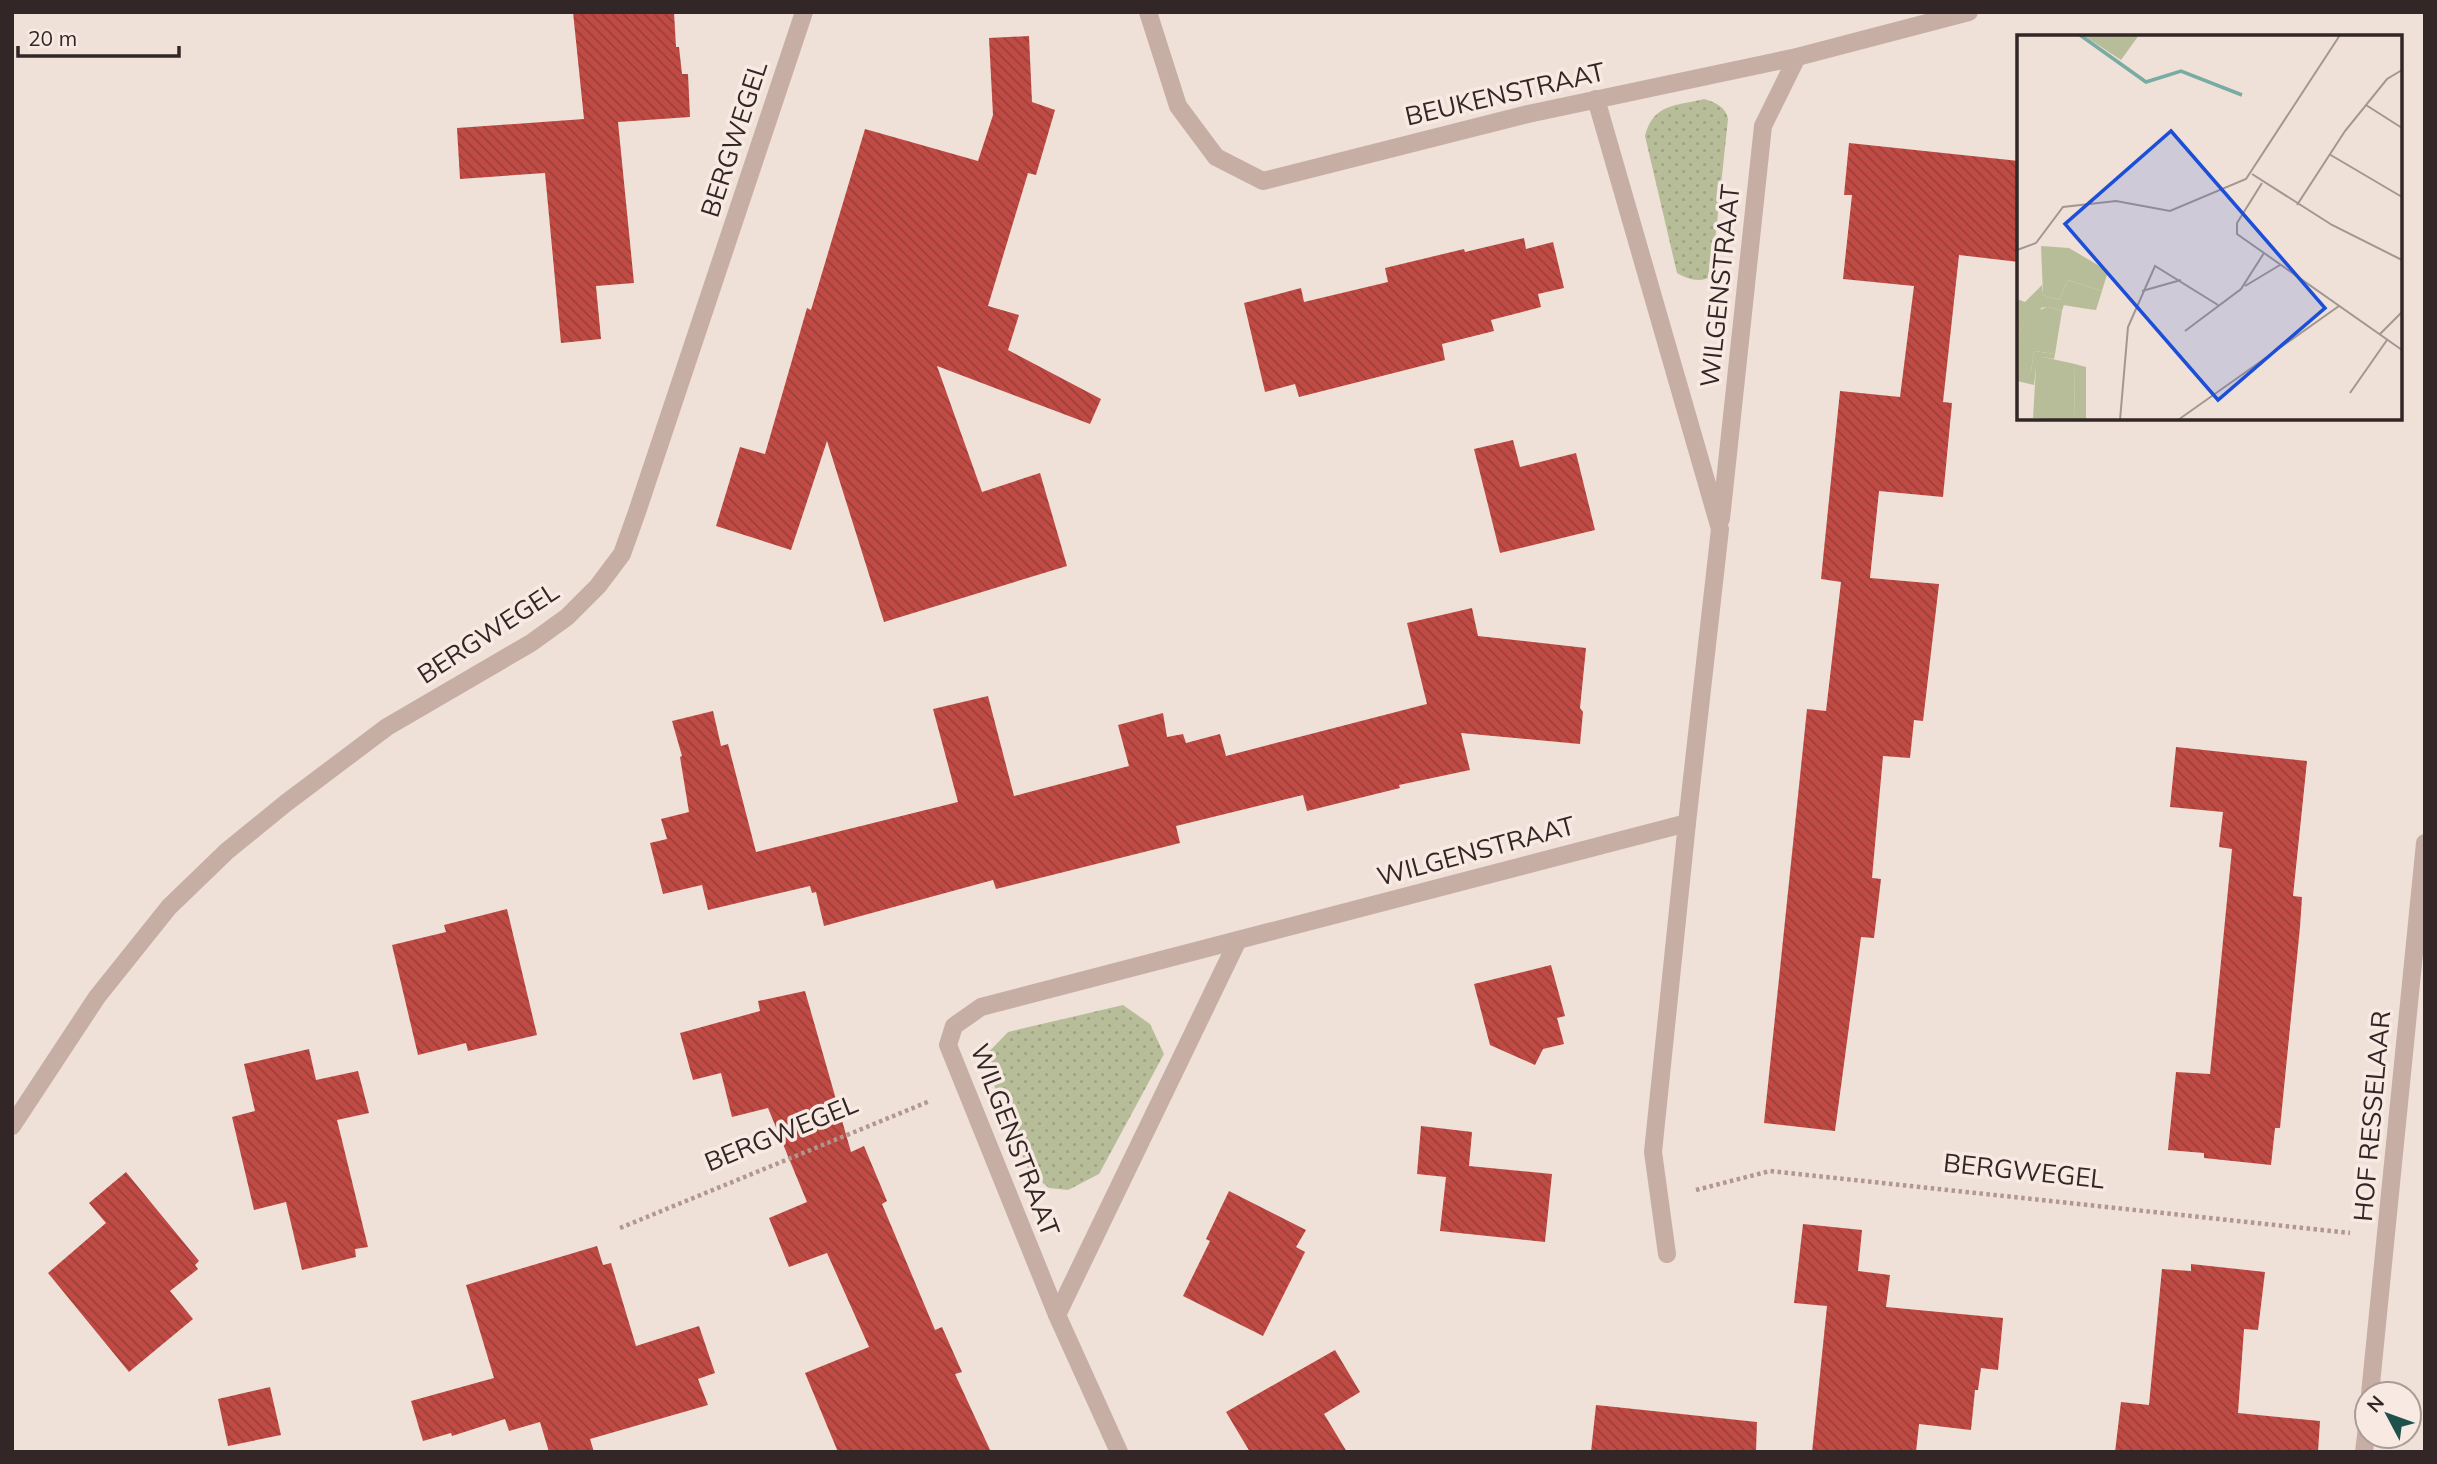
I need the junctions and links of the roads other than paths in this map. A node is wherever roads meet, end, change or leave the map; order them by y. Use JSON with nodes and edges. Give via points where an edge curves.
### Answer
{"nodes":[{"id":1,"x":804,"y":12,"type":"edge"},
{"id":2,"x":1148,"y":12,"type":"edge"},
{"id":3,"x":1969,"y":12,"type":"edge"},
{"id":4,"x":1797,"y":57,"type":"junction"},
{"id":5,"x":1595,"y":99,"type":"junction"},
{"id":6,"x":1720,"y":528,"type":"junction"},
{"id":7,"x":1687,"y":823,"type":"junction"},
{"id":8,"x":2425,"y":843,"type":"edge"},
{"id":9,"x":1238,"y":940,"type":"junction"},
{"id":10,"x":12,"y":1126,"type":"edge"},
{"id":11,"x":1667,"y":1254,"type":"dead end"},
{"id":12,"x":1057,"y":1315,"type":"junction"},
{"id":13,"x":2372,"y":1380,"type":"edge"},
{"id":14,"x":1119,"y":1452,"type":"edge"}],
"edges":[{"from":1,"to":10,"type":"street","name":"BERGWEGEL","via":[[622,554],[567,617],[387,727],[227,851],[169,907],[97,997]]},
{"from":2,"to":5,"type":"street","name":"BEUKENSTRAAT","via":[[1178,106],[1216,157],[1264,181]]},
{"from":3,"to":4,"type":"street","name":"BEUKENSTRAAT"},
{"from":4,"to":5,"type":"street","name":"BEUKENSTRAAT"},
{"from":4,"to":6,"type":"street","name":"WILGENSTRAAT","via":[[1763,127]]},
{"from":5,"to":6,"type":"street","name":"WILGENSTRAAT"},
{"from":6,"to":7,"type":"street","name":"WILGENSTRAAT"},
{"from":7,"to":9,"type":"street","name":"WILGENSTRAAT"},
{"from":7,"to":11,"type":"street","name":"WILGENSTRAAT","via":[[1653,1152]]},
{"from":8,"to":13,"type":"street","name":"HOF RESSELAAR"},
{"from":9,"to":12,"type":"street","name":"WILGENSTRAAT"},
{"from":9,"to":12,"type":"street","name":"WILGENSTRAAT","via":[[981,1007],[954,1026],[948,1045]]},
{"from":12,"to":14,"type":"street","name":"WILGENSTRAAT"}]}
